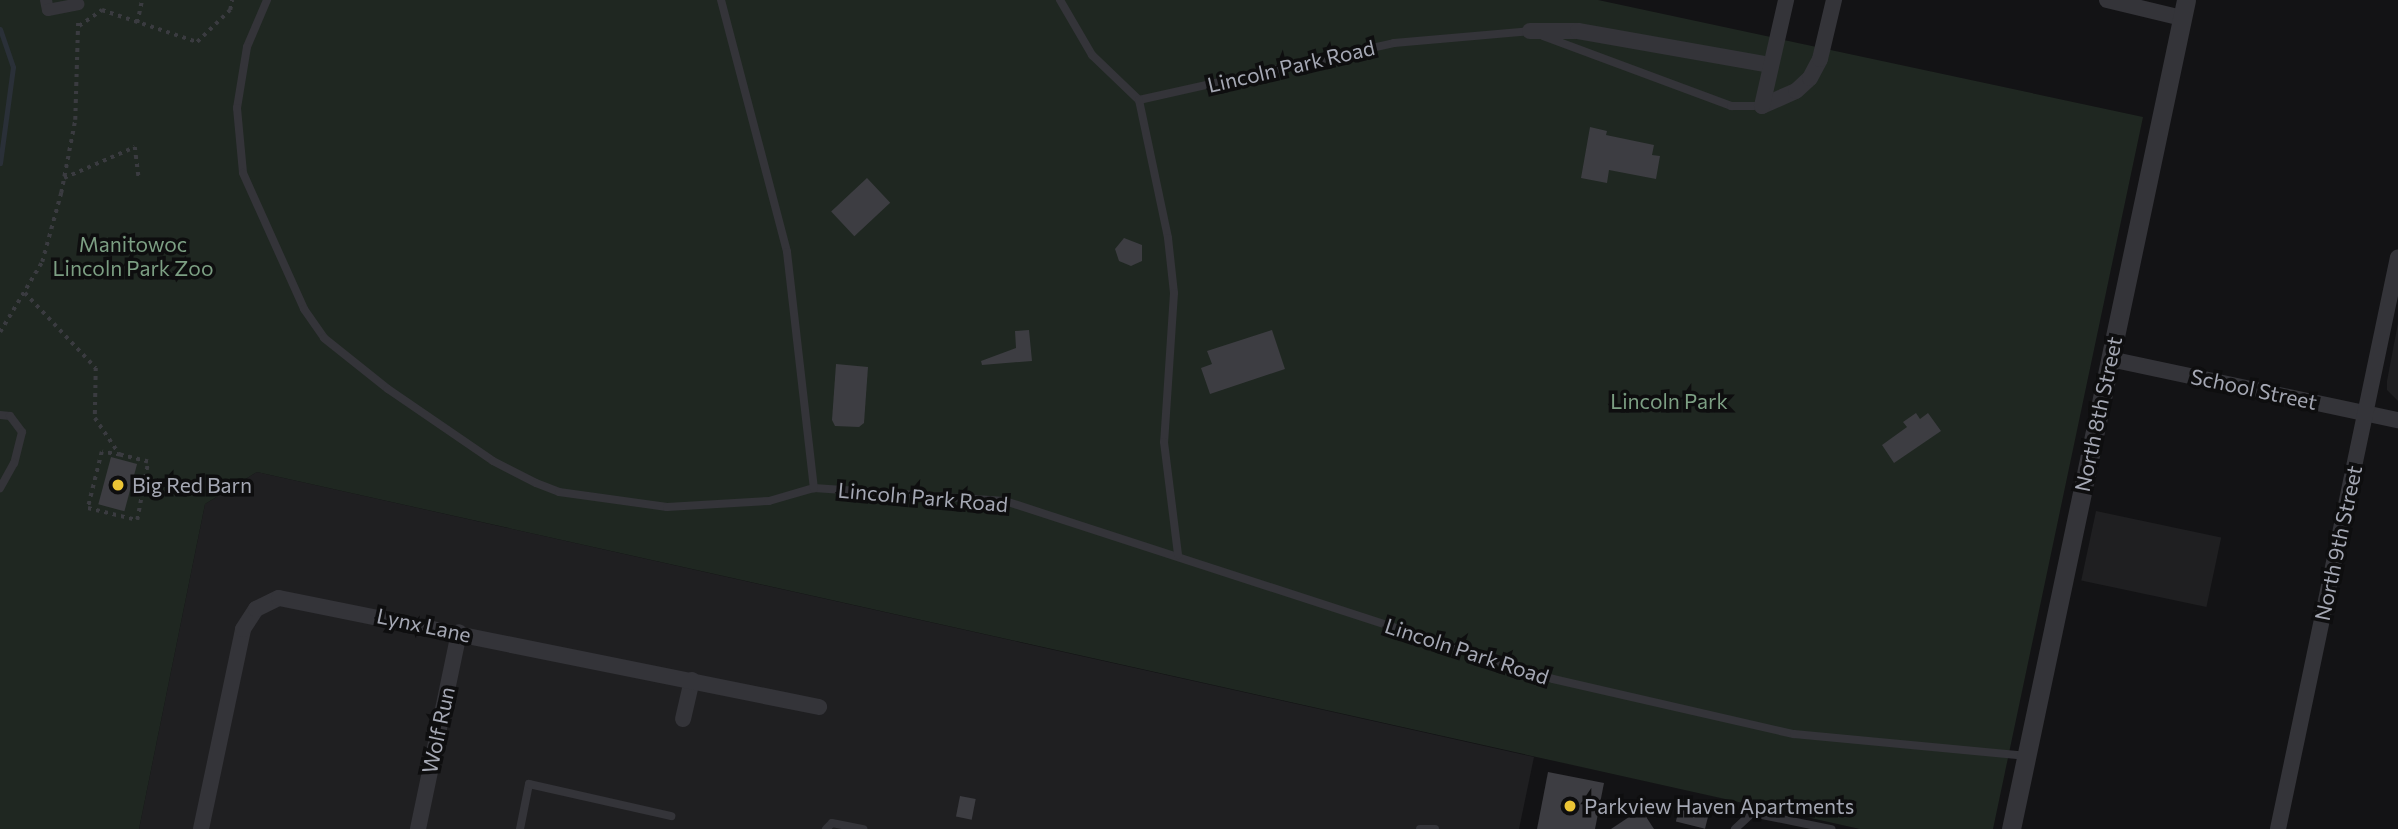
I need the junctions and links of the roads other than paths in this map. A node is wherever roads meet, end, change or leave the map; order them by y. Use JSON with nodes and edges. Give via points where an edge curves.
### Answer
{"nodes":[{"id":1,"x":46,"y":0,"type":"edge"},
{"id":2,"x":267,"y":0,"type":"edge"},
{"id":3,"x":720,"y":0,"type":"edge"},
{"id":4,"x":1060,"y":0,"type":"edge"},
{"id":5,"x":1786,"y":0,"type":"edge"},
{"id":6,"x":1834,"y":0,"type":"edge"},
{"id":7,"x":2107,"y":0,"type":"edge"},
{"id":8,"x":78,"y":4,"type":"road end"},
{"id":9,"x":2184,"y":9,"type":"edge"},
{"id":10,"x":1530,"y":31,"type":"junction"},
{"id":11,"x":1771,"y":65,"type":"junction"},
{"id":12,"x":1139,"y":100,"type":"junction"},
{"id":13,"x":1762,"y":106,"type":"junction"},
{"id":14,"x":2398,"y":257,"type":"edge"},
{"id":15,"x":2110,"y":359,"type":"junction"},
{"id":16,"x":2365,"y":413,"type":"junction"},
{"id":17,"x":0,"y":415,"type":"edge"},
{"id":18,"x":2398,"y":420,"type":"edge"},
{"id":19,"x":0,"y":488,"type":"edge"},
{"id":20,"x":814,"y":488,"type":"junction"},
{"id":21,"x":1178,"y":555,"type":"junction"},
{"id":22,"x":459,"y":632,"type":"junction"},
{"id":23,"x":692,"y":680,"type":"junction"},
{"id":24,"x":819,"y":707,"type":"dead end"},
{"id":25,"x":683,"y":719,"type":"dead end"},
{"id":26,"x":2026,"y":756,"type":"junction"},
{"id":27,"x":671,"y":817,"type":"dead end"},
{"id":28,"x":201,"y":829,"type":"edge"},
{"id":29,"x":418,"y":829,"type":"edge"},
{"id":30,"x":520,"y":829,"type":"edge"},
{"id":31,"x":826,"y":829,"type":"edge"},
{"id":32,"x":863,"y":829,"type":"edge"},
{"id":33,"x":1420,"y":829,"type":"edge"},
{"id":34,"x":1435,"y":829,"type":"edge"},
{"id":35,"x":1735,"y":829,"type":"edge"},
{"id":36,"x":1831,"y":829,"type":"edge"},
{"id":37,"x":2011,"y":829,"type":"edge"},
{"id":38,"x":2278,"y":829,"type":"edge"}],
"edges":[{"from":1,"to":8,"type":"street","via":[[48,10]]},
{"from":2,"to":20,"type":"lane","name":"Lincoln Park Road","via":[[247,47],[237,108],[243,173],[304,309],[324,338],[492,461],[559,492],[667,506],[769,501]]},
{"from":3,"to":20,"type":"lane","via":[[788,252]]},
{"from":4,"to":12,"type":"lane","via":[[1092,55]]},
{"from":5,"to":11,"type":"street"},
{"from":6,"to":13,"type":"street","via":[[1820,59],[1810,78],[1796,91]]},
{"from":7,"to":9,"type":"street"},
{"from":9,"to":15,"type":"street","name":"North 8th Street"},
{"from":10,"to":11,"type":"street","name":"Lincoln Park Road","via":[[1578,31]]},
{"from":10,"to":12,"type":"lane","name":"Lincoln Park Road","via":[[1394,43]]},
{"from":10,"to":13,"type":"lane","name":"Lincoln Park Road","via":[[1731,106]]},
{"from":11,"to":13,"type":"street"},
{"from":12,"to":21,"type":"lane","via":[[1168,238],[1174,293],[1164,442]]},
{"from":14,"to":16,"type":"street","name":"North 9th Street"},
{"from":15,"to":16,"type":"street","name":"School Street"},
{"from":15,"to":26,"type":"street","name":"North 8th Street"},
{"from":16,"to":18,"type":"street","name":"School Street"},
{"from":16,"to":38,"type":"street","name":"North 9th Street"},
{"from":17,"to":19,"type":"lane","via":[[10,416],[22,432],[14,463]]},
{"from":20,"to":21,"type":"lane","name":"Lincoln Park Road","via":[[1005,501]]},
{"from":21,"to":26,"type":"lane","name":"Lincoln Park Road","via":[[1553,679],[1794,734]]},
{"from":22,"to":23,"type":"street","name":"Lynx Lane"},
{"from":22,"to":28,"type":"street","name":"Lynx Lane","via":[[286,597],[256,609],[243,629]]},
{"from":22,"to":29,"type":"street","name":"Wolf Run"},
{"from":23,"to":24,"type":"street","name":"Lynx Lane"},
{"from":23,"to":25,"type":"street"},
{"from":26,"to":37,"type":"street","name":"North 8th Street"},
{"from":27,"to":30,"type":"lane","via":[[529,784]]},
{"from":31,"to":32,"type":"lane","via":[[832,823]]},
{"from":33,"to":34,"type":"lane"},
{"from":35,"to":36,"type":"lane","via":[[1757,814]]}]}
